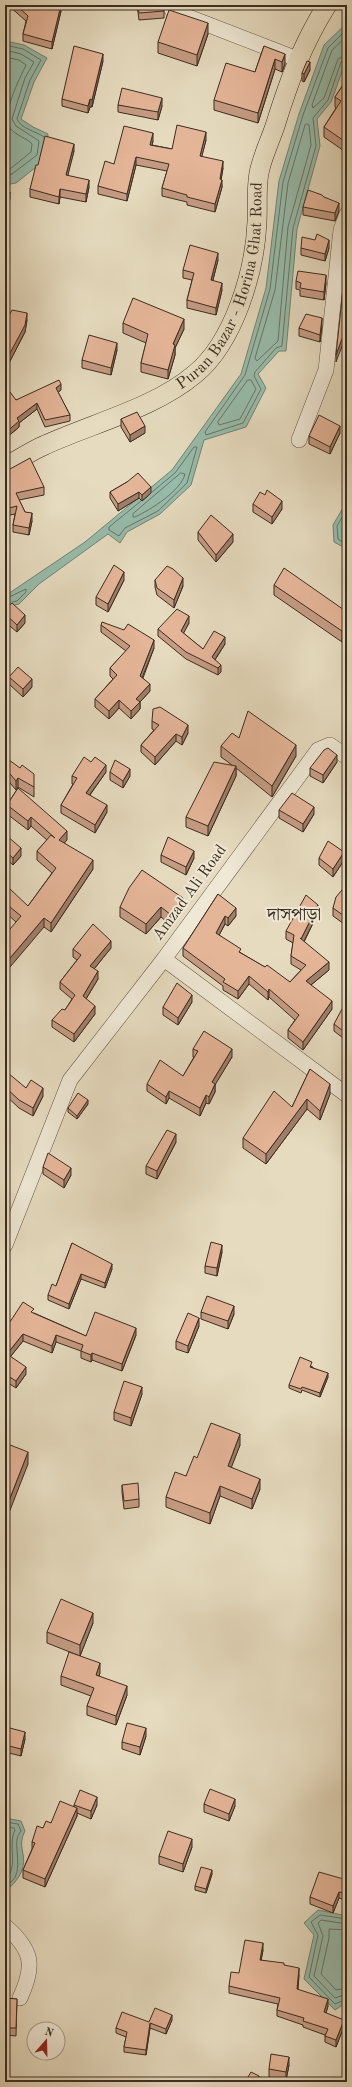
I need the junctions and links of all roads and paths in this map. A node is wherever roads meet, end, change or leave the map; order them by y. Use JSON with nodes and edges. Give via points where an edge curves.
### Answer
{"nodes":[{"id":1,"x":169,"y":5,"type":"edge"},
{"id":2,"x":327,"y":5,"type":"edge"},
{"id":3,"x":298,"y":59,"type":"junction"},
{"id":4,"x":347,"y":214,"type":"edge"},
{"id":5,"x":299,"y":440,"type":"dead end"},
{"id":6,"x":5,"y":467,"type":"edge"},
{"id":7,"x":347,"y":757,"type":"edge"},
{"id":8,"x":164,"y":959,"type":"junction"},
{"id":9,"x":347,"y":1095,"type":"edge"},
{"id":10,"x":5,"y":1246,"type":"edge"},
{"id":11,"x":5,"y":1926,"type":"edge"},
{"id":12,"x":20,"y":1998,"type":"dead end"}],
"edges":[{"from":1,"to":3,"type":"street","via":[[173,10]]},
{"from":2,"to":3,"type":"main road","name":"Puran Bazar - Horina Ghat Road"},
{"from":3,"to":6,"type":"main road","name":"Puran Bazar - Horina Ghat Road","via":[[260,171],[252,269],[234,316],[210,360],[195,375],[170,392],[44,445]]},
{"from":4,"to":5,"type":"street","via":[[341,230],[326,370]]},
{"from":7,"to":8,"type":"street","name":"Amzad Ali Road","via":[[330,745],[318,750]]},
{"from":8,"to":9,"type":"street","name":"Amzad Ali Road"},
{"from":8,"to":10,"type":"street","via":[[70,1080]]},
{"from":11,"to":12,"type":"street","via":[[17,1936],[31,1963],[28,1981]]}]}
